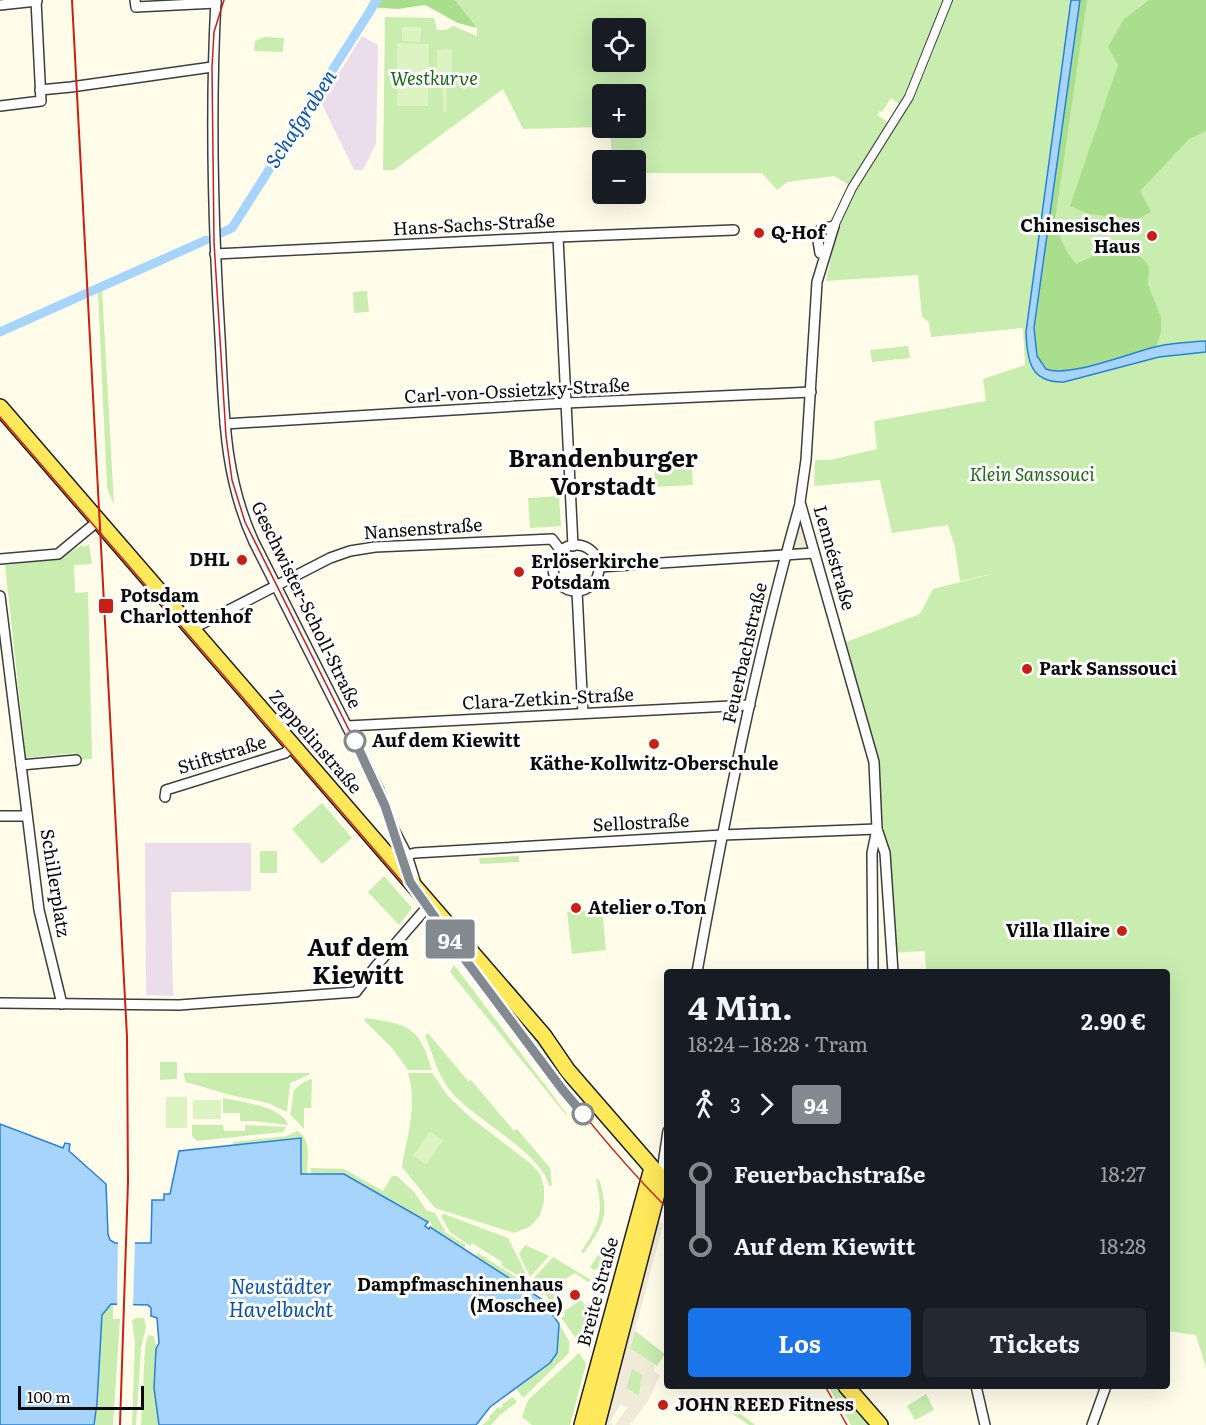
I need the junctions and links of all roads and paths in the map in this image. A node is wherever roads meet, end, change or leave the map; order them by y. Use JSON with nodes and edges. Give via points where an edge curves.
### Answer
{"nodes":[{"id":1,"x":37,"y":0,"type":"edge"},
{"id":2,"x":135,"y":0,"type":"edge"},
{"id":3,"x":948,"y":0,"type":"edge"},
{"id":4,"x":216,"y":1,"type":"edge"},
{"id":5,"x":0,"y":5,"type":"edge"},
{"id":6,"x":212,"y":67,"type":"junction"},
{"id":7,"x":40,"y":90,"type":"junction"},
{"id":8,"x":0,"y":106,"type":"edge"},
{"id":9,"x":834,"y":226,"type":"joint"},
{"id":10,"x":734,"y":230,"type":"dead end"},
{"id":11,"x":558,"y":237,"type":"junction"},
{"id":12,"x":215,"y":254,"type":"junction"},
{"id":13,"x":811,"y":392,"type":"junction"},
{"id":14,"x":566,"y":403,"type":"junction"},
{"id":15,"x":0,"y":407,"type":"edge"},
{"id":16,"x":225,"y":424,"type":"junction"},
{"id":17,"x":801,"y":502,"type":"junction"},
{"id":18,"x":98,"y":521,"type":"junction"},
{"id":19,"x":573,"y":546,"type":"junction"},
{"id":20,"x":561,"y":551,"type":"junction"},
{"id":21,"x":814,"y":553,"type":"junction"},
{"id":22,"x":785,"y":554,"type":"junction"},
{"id":23,"x":0,"y":559,"type":"edge"},
{"id":24,"x":599,"y":567,"type":"junction"},
{"id":25,"x":275,"y":585,"type":"junction"},
{"id":26,"x":577,"y":591,"type":"junction"},
{"id":27,"x":0,"y":596,"type":"edge"},
{"id":28,"x":192,"y":629,"type":"junction"},
{"id":29,"x":4,"y":665,"type":"edge"},
{"id":30,"x":750,"y":705,"type":"junction"},
{"id":31,"x":583,"y":713,"type":"junction"},
{"id":32,"x":347,"y":726,"type":"junction"},
{"id":33,"x":292,"y":746,"type":"junction"},
{"id":34,"x":76,"y":760,"type":"dead end"},
{"id":35,"x":21,"y":765,"type":"junction"},
{"id":36,"x":165,"y":797,"type":"dead end"},
{"id":37,"x":0,"y":816,"type":"edge"},
{"id":38,"x":27,"y":816,"type":"junction"},
{"id":39,"x":877,"y":830,"type":"junction"},
{"id":40,"x":722,"y":835,"type":"junction"},
{"id":41,"x":407,"y":855,"type":"junction"},
{"id":42,"x":418,"y":892,"type":"junction"},
{"id":43,"x":429,"y":906,"type":"junction"},
{"id":44,"x":697,"y":969,"type":"edge"},
{"id":45,"x":873,"y":969,"type":"edge"},
{"id":46,"x":893,"y":969,"type":"edge"},
{"id":47,"x":0,"y":1003,"type":"edge"},
{"id":48,"x":62,"y":1004,"type":"junction"},
{"id":49,"x":664,"y":1150,"type":"edge"},
{"id":50,"x":660,"y":1178,"type":"edge"},
{"id":51,"x":664,"y":1208,"type":"edge"},
{"id":52,"x":652,"y":1212,"type":"junction"},
{"id":53,"x":849,"y":1389,"type":"edge"},
{"id":54,"x":977,"y":1389,"type":"edge"},
{"id":55,"x":1105,"y":1389,"type":"edge"},
{"id":56,"x":582,"y":1425,"type":"edge"},
{"id":57,"x":597,"y":1425,"type":"edge"},
{"id":58,"x":880,"y":1425,"type":"edge"},
{"id":59,"x":986,"y":1425,"type":"edge"},
{"id":60,"x":1092,"y":1425,"type":"edge"}],
"edges":[{"from":1,"to":5,"type":"street"},
{"from":1,"to":7,"type":"street"},
{"from":2,"to":4,"type":"street","name":"Geschwister-Scholl-Straße","via":[[136,8]]},
{"from":3,"to":9,"type":"street","name":"Lennéstraße","via":[[909,97],[852,188]]},
{"from":4,"to":6,"type":"street","name":"Geschwister-Scholl-Straße"},
{"from":6,"to":7,"type":"street"},
{"from":6,"to":12,"type":"street","name":"Geschwister-Scholl-Straße"},
{"from":7,"to":8,"type":"street","via":[[41,101]]},
{"from":9,"to":13,"type":"street","name":"Lennéstraße","via":[[819,254]]},
{"from":10,"to":11,"type":"street","name":"Hans-Sachs-Straße"},
{"from":11,"to":12,"type":"street","name":"Hans-Sachs-Straße"},
{"from":11,"to":14,"type":"street"},
{"from":12,"to":16,"type":"street","name":"Geschwister-Scholl-Straße"},
{"from":13,"to":14,"type":"street","name":"Carl-von-Ossietzky-Straße"},
{"from":13,"to":17,"type":"street","name":"Lennéstraße"},
{"from":14,"to":16,"type":"street","name":"Carl-von-Ossietzky-Straße"},
{"from":14,"to":19,"type":"street"},
{"from":15,"to":18,"type":"main road","name":"Zeppelinstraße"},
{"from":16,"to":25,"type":"street","name":"Geschwister-Scholl-Straße","via":[[238,504]]},
{"from":17,"to":21,"type":"street","name":"Lennéstraße"},
{"from":17,"to":22,"type":"street","name":"Feuerbachstraße"},
{"from":18,"to":23,"type":"street","via":[[58,554]]},
{"from":18,"to":28,"type":"main road","name":"Zeppelinstraße"},
{"from":19,"to":20,"type":"street"},
{"from":19,"to":24,"type":"street","via":[[587,549]]},
{"from":20,"to":25,"type":"street","name":"Nansenstraße","via":[[552,539],[375,547],[330,558]]},
{"from":20,"to":26,"type":"street","via":[[554,563],[554,577],[563,588]]},
{"from":21,"to":22,"type":"street"},
{"from":21,"to":39,"type":"street","name":"Lennéstraße","via":[[872,753]]},
{"from":22,"to":24,"type":"street"},
{"from":22,"to":30,"type":"street","name":"Feuerbachstraße"},
{"from":24,"to":26,"type":"street","via":[[595,581]]},
{"from":25,"to":28,"type":"street","name":"Nansenstraße"},
{"from":25,"to":32,"type":"street","name":"Geschwister-Scholl-Straße"},
{"from":26,"to":31,"type":"street"},
{"from":27,"to":29,"type":"street","name":"Schillerplatz"},
{"from":28,"to":33,"type":"main road","name":"Zeppelinstraße"},
{"from":29,"to":35,"type":"street","name":"Schillerplatz"},
{"from":30,"to":31,"type":"street","name":"Clara-Zetkin-Straße"},
{"from":30,"to":40,"type":"street","name":"Feuerbachstraße"},
{"from":31,"to":32,"type":"street","name":"Clara-Zetkin-Straße"},
{"from":32,"to":41,"type":"street","name":"Geschwister-Scholl-Straße"},
{"from":33,"to":36,"type":"street","name":"Stiftstraße","via":[[285,753],[166,790]]},
{"from":33,"to":42,"type":"main road","name":"Zeppelinstraße"},
{"from":34,"to":35,"type":"street"},
{"from":35,"to":38,"type":"street","name":"Schillerplatz"},
{"from":37,"to":38,"type":"street"},
{"from":38,"to":48,"type":"street","name":"Schillerplatz","via":[[39,910]]},
{"from":39,"to":40,"type":"street","name":"Sellostraße"},
{"from":39,"to":45,"type":"street","name":"Lennéstraße","via":[[872,853]]},
{"from":39,"to":46,"type":"street","name":"Lennéstraße","via":[[885,853]]},
{"from":40,"to":41,"type":"street","name":"Sellostraße"},
{"from":40,"to":44,"type":"street","name":"Feuerbachstraße"},
{"from":41,"to":42,"type":"street","name":"Geschwister-Scholl-Straße"},
{"from":42,"to":43,"type":"main road","name":"Zeppelinstraße"},
{"from":43,"to":48,"type":"street","via":[[356,992],[179,1005]]},
{"from":43,"to":50,"type":"main road","name":"Zeppelinstraße","via":[[544,1036],[568,1071]]},
{"from":47,"to":48,"type":"street"},
{"from":49,"to":50,"type":"street"},
{"from":50,"to":52,"type":"main road","name":"Breite Straße"},
{"from":50,"to":56,"type":"main road","name":"Breite Straße"},
{"from":51,"to":52,"type":"main road"},
{"from":52,"to":57,"type":"main road","name":"Breite Straße"},
{"from":53,"to":58,"type":"main road"},
{"from":54,"to":59,"type":"street"},
{"from":55,"to":60,"type":"street"}]}
